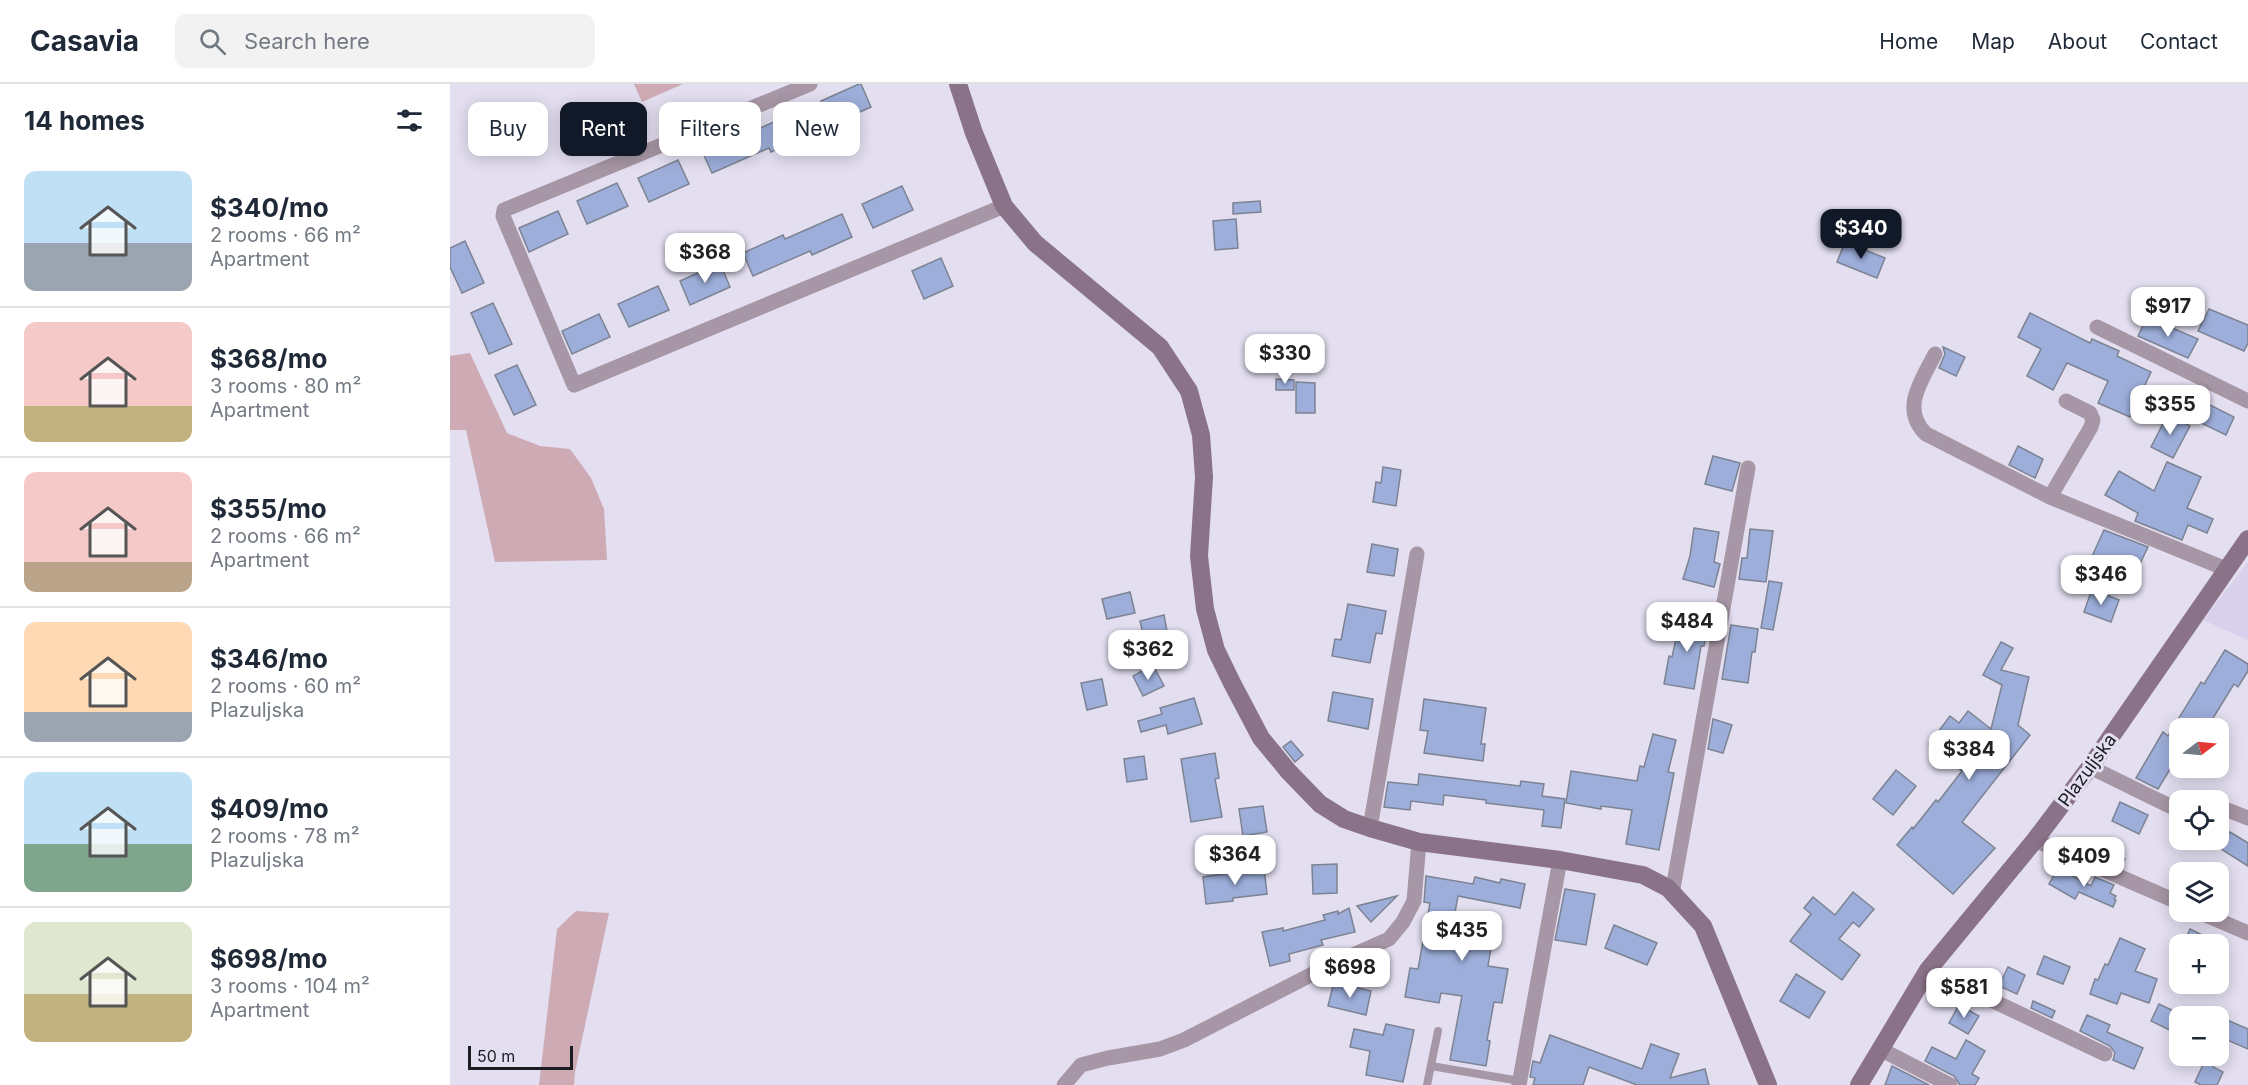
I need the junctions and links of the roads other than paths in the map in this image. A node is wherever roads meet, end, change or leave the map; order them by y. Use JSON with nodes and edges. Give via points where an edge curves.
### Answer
{"nodes":[{"id":1,"x":810,"y":84,"type":"edge"},
{"id":2,"x":958,"y":84,"type":"edge"},
{"id":3,"x":1004,"y":206,"type":"junction"},
{"id":4,"x":2097,"y":327,"type":"dead end"},
{"id":5,"x":1935,"y":354,"type":"dead end"},
{"id":6,"x":2066,"y":401,"type":"dead end"},
{"id":7,"x":2248,"y":401,"type":"edge"},
{"id":8,"x":1748,"y":468,"type":"dead end"},
{"id":9,"x":2050,"y":497,"type":"junction"},
{"id":10,"x":2248,"y":539,"type":"edge"},
{"id":11,"x":1418,"y":554,"type":"dead end"},
{"id":12,"x":2226,"y":569,"type":"junction"},
{"id":13,"x":2090,"y":766,"type":"junction"},
{"id":14,"x":2169,"y":806,"type":"edge"},
{"id":15,"x":2229,"y":811,"type":"edge"},
{"id":16,"x":2248,"y":818,"type":"edge"},
{"id":17,"x":1370,"y":828,"type":"junction"},
{"id":18,"x":2035,"y":840,"type":"junction"},
{"id":19,"x":1419,"y":842,"type":"junction"},
{"id":20,"x":1560,"y":860,"type":"junction"},
{"id":21,"x":1672,"y":894,"type":"junction"},
{"id":22,"x":2169,"y":898,"type":"edge"},
{"id":23,"x":2222,"y":922,"type":"edge"},
{"id":24,"x":2248,"y":933,"type":"edge"},
{"id":25,"x":1928,"y":970,"type":"junction"},
{"id":26,"x":1438,"y":1031,"type":"dead end"},
{"id":27,"x":1880,"y":1049,"type":"junction"},
{"id":28,"x":2105,"y":1054,"type":"dead end"},
{"id":29,"x":1431,"y":1066,"type":"junction"},
{"id":30,"x":1519,"y":1083,"type":"edge"},
{"id":31,"x":1064,"y":1085,"type":"edge"},
{"id":32,"x":1427,"y":1085,"type":"edge"},
{"id":33,"x":1768,"y":1085,"type":"edge"},
{"id":34,"x":1859,"y":1085,"type":"edge"},
{"id":35,"x":1950,"y":1085,"type":"edge"}],
"edges":[{"from":1,"to":3,"type":"street","via":[[504,210],[503,216],[574,385]]},
{"from":2,"to":3,"type":"street"},
{"from":3,"to":17,"type":"street","via":[[1035,243],[1160,348],[1189,392],[1201,435],[1204,477],[1199,556],[1205,609],[1216,650],[1261,738],[1289,772],[1320,804],[1344,819]]},
{"from":4,"to":7,"type":"street"},
{"from":5,"to":9,"type":"street","via":[[1915,399],[1913,411],[1919,427]]},
{"from":6,"to":9,"type":"street","via":[[2090,413],[2093,420]]},
{"from":8,"to":21,"type":"street"},
{"from":9,"to":12,"type":"street"},
{"from":10,"to":12,"type":"street","name":"Plazuljska"},
{"from":11,"to":17,"type":"street"},
{"from":12,"to":13,"type":"street","name":"Plazuljska"},
{"from":13,"to":14,"type":"street"},
{"from":13,"to":18,"type":"street","name":"Plazuljska"},
{"from":15,"to":16,"type":"street"},
{"from":17,"to":19,"type":"street"},
{"from":18,"to":22,"type":"street"},
{"from":18,"to":25,"type":"street","name":"Plazuljska"},
{"from":19,"to":20,"type":"street"},
{"from":19,"to":31,"type":"street","via":[[1414,901],[1389,939],[1184,1040],[1160,1049],[1081,1065]]},
{"from":20,"to":21,"type":"street","via":[[1643,875]]},
{"from":20,"to":30,"type":"street"},
{"from":21,"to":33,"type":"street","via":[[1703,926]]},
{"from":23,"to":24,"type":"street"},
{"from":25,"to":27,"type":"street","name":"Plazuljska"},
{"from":25,"to":28,"type":"street"},
{"from":26,"to":29,"type":"lane"},
{"from":27,"to":34,"type":"street","name":"Plazuljska"},
{"from":27,"to":35,"type":"street"},
{"from":29,"to":30,"type":"lane"},
{"from":29,"to":32,"type":"lane"}]}
